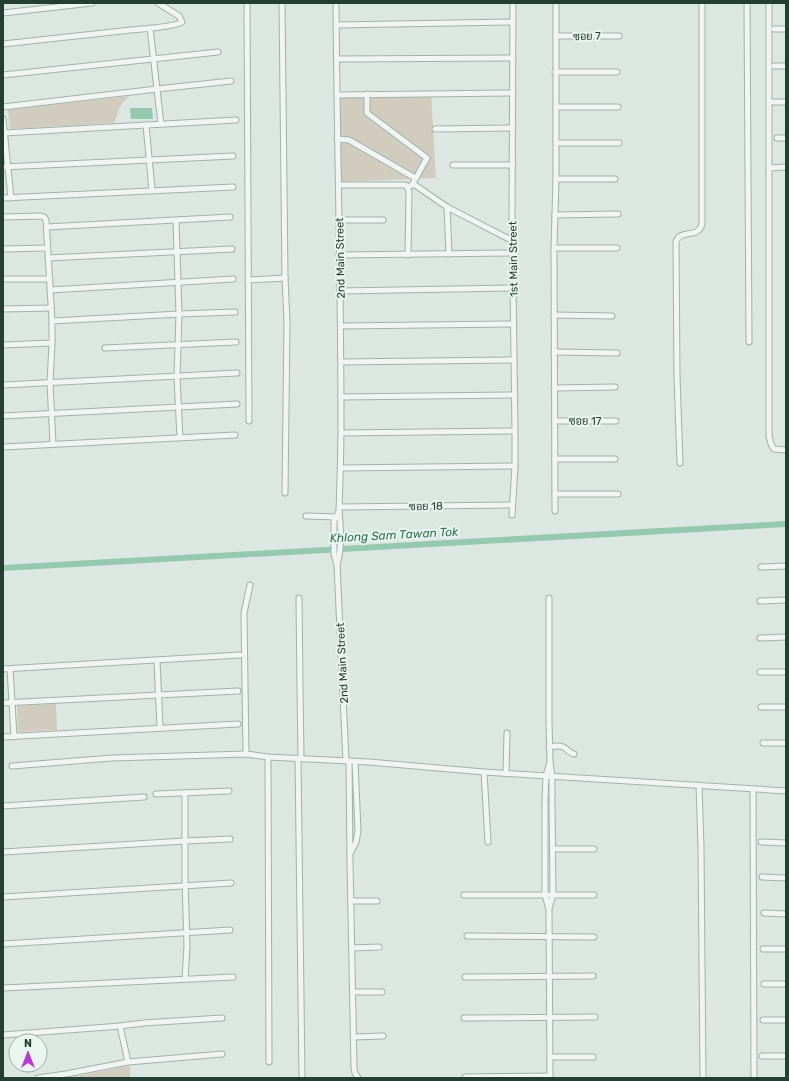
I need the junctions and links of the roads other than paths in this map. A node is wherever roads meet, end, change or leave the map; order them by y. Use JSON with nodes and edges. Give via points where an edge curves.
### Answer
{"nodes":[{"id":1,"x":92,"y":3,"type":"edge"},
{"id":2,"x":158,"y":3,"type":"edge"},
{"id":3,"x":247,"y":3,"type":"edge"},
{"id":4,"x":282,"y":3,"type":"edge"},
{"id":5,"x":336,"y":3,"type":"edge"},
{"id":6,"x":513,"y":3,"type":"edge"},
{"id":7,"x":556,"y":3,"type":"edge"},
{"id":8,"x":702,"y":3,"type":"edge"},
{"id":9,"x":747,"y":3,"type":"edge"},
{"id":10,"x":768,"y":3,"type":"edge"},
{"id":11,"x":3,"y":13,"type":"edge"},
{"id":12,"x":513,"y":22,"type":"junction"},
{"id":13,"x":336,"y":25,"type":"junction"},
{"id":14,"x":150,"y":28,"type":"junction"},
{"id":15,"x":774,"y":29,"type":"dead end"},
{"id":16,"x":786,"y":29,"type":"edge"},
{"id":17,"x":556,"y":36,"type":"junction"},
{"id":18,"x":619,"y":36,"type":"dead end"},
{"id":19,"x":3,"y":44,"type":"edge"},
{"id":20,"x":218,"y":52,"type":"dead end"},
{"id":21,"x":154,"y":58,"type":"junction"},
{"id":22,"x":336,"y":58,"type":"junction"},
{"id":23,"x":513,"y":58,"type":"junction"},
{"id":24,"x":774,"y":66,"type":"dead end"},
{"id":25,"x":786,"y":66,"type":"edge"},
{"id":26,"x":556,"y":72,"type":"junction"},
{"id":27,"x":616,"y":72,"type":"dead end"},
{"id":28,"x":3,"y":75,"type":"edge"},
{"id":29,"x":230,"y":81,"type":"dead end"},
{"id":30,"x":157,"y":89,"type":"junction"},
{"id":31,"x":512,"y":93,"type":"junction"},
{"id":32,"x":367,"y":94,"type":"junction"},
{"id":33,"x":337,"y":95,"type":"junction"},
{"id":34,"x":772,"y":102,"type":"dead end"},
{"id":35,"x":786,"y":102,"type":"edge"},
{"id":36,"x":3,"y":107,"type":"edge"},
{"id":37,"x":556,"y":107,"type":"junction"},
{"id":38,"x":618,"y":107,"type":"dead end"},
{"id":39,"x":3,"y":119,"type":"edge"},
{"id":40,"x":236,"y":120,"type":"dead end"},
{"id":41,"x":162,"y":124,"type":"junction"},
{"id":42,"x":146,"y":125,"type":"junction"},
{"id":43,"x":513,"y":128,"type":"junction"},
{"id":44,"x":435,"y":129,"type":"dead end"},
{"id":45,"x":4,"y":133,"type":"junction"},
{"id":46,"x":777,"y":138,"type":"dead end"},
{"id":47,"x":786,"y":138,"type":"edge"},
{"id":48,"x":337,"y":139,"type":"junction"},
{"id":49,"x":556,"y":143,"type":"junction"},
{"id":50,"x":618,"y":143,"type":"dead end"},
{"id":51,"x":232,"y":156,"type":"dead end"},
{"id":52,"x":149,"y":160,"type":"junction"},
{"id":53,"x":453,"y":165,"type":"dead end"},
{"id":54,"x":513,"y":165,"type":"junction"},
{"id":55,"x":5,"y":167,"type":"edge"},
{"id":56,"x":786,"y":167,"type":"edge"},
{"id":57,"x":769,"y":168,"type":"junction"},
{"id":58,"x":415,"y":178,"type":"junction"},
{"id":59,"x":556,"y":179,"type":"junction"},
{"id":60,"x":615,"y":179,"type":"dead end"},
{"id":61,"x":339,"y":185,"type":"junction"},
{"id":62,"x":233,"y":187,"type":"dead end"},
{"id":63,"x":410,"y":187,"type":"junction"},
{"id":64,"x":152,"y":190,"type":"junction"},
{"id":65,"x":3,"y":198,"type":"edge"},
{"id":66,"x":11,"y":198,"type":"junction"},
{"id":67,"x":447,"y":207,"type":"junction"},
{"id":68,"x":618,"y":214,"type":"dead end"},
{"id":69,"x":556,"y":215,"type":"junction"},
{"id":70,"x":3,"y":217,"type":"edge"},
{"id":71,"x":230,"y":217,"type":"dead end"},
{"id":72,"x":340,"y":220,"type":"junction"},
{"id":73,"x":383,"y":220,"type":"dead end"},
{"id":74,"x":176,"y":221,"type":"junction"},
{"id":75,"x":47,"y":227,"type":"junction"},
{"id":76,"x":513,"y":241,"type":"junction"},
{"id":77,"x":47,"y":248,"type":"junction"},
{"id":78,"x":554,"y":248,"type":"junction"},
{"id":79,"x":617,"y":248,"type":"dead end"},
{"id":80,"x":3,"y":249,"type":"edge"},
{"id":81,"x":232,"y":249,"type":"dead end"},
{"id":82,"x":176,"y":252,"type":"junction"},
{"id":83,"x":513,"y":253,"type":"junction"},
{"id":84,"x":449,"y":254,"type":"junction"},
{"id":85,"x":339,"y":255,"type":"junction"},
{"id":86,"x":408,"y":255,"type":"junction"},
{"id":87,"x":48,"y":258,"type":"junction"},
{"id":88,"x":285,"y":278,"type":"junction"},
{"id":89,"x":3,"y":279,"type":"edge"},
{"id":90,"x":50,"y":279,"type":"junction"},
{"id":91,"x":233,"y":279,"type":"dead end"},
{"id":92,"x":248,"y":280,"type":"junction"},
{"id":93,"x":178,"y":282,"type":"junction"},
{"id":94,"x":514,"y":288,"type":"junction"},
{"id":95,"x":50,"y":290,"type":"junction"},
{"id":96,"x":340,"y":291,"type":"junction"},
{"id":97,"x":50,"y":308,"type":"junction"},
{"id":98,"x":3,"y":309,"type":"edge"},
{"id":99,"x":235,"y":312,"type":"dead end"},
{"id":100,"x":179,"y":314,"type":"junction"},
{"id":101,"x":554,"y":315,"type":"junction"},
{"id":102,"x":612,"y":316,"type":"dead end"},
{"id":103,"x":52,"y":321,"type":"junction"},
{"id":104,"x":514,"y":324,"type":"junction"},
{"id":105,"x":341,"y":326,"type":"junction"},
{"id":106,"x":236,"y":342,"type":"dead end"},
{"id":107,"x":749,"y":342,"type":"dead end"},
{"id":108,"x":52,"y":343,"type":"junction"},
{"id":109,"x":3,"y":345,"type":"edge"},
{"id":110,"x":178,"y":345,"type":"junction"},
{"id":111,"x":105,"y":348,"type":"dead end"},
{"id":112,"x":554,"y":352,"type":"junction"},
{"id":113,"x":617,"y":353,"type":"dead end"},
{"id":114,"x":514,"y":360,"type":"junction"},
{"id":115,"x":341,"y":362,"type":"junction"},
{"id":116,"x":237,"y":374,"type":"dead end"},
{"id":117,"x":177,"y":377,"type":"junction"},
{"id":118,"x":50,"y":382,"type":"junction"},
{"id":119,"x":3,"y":385,"type":"edge"},
{"id":120,"x":615,"y":387,"type":"dead end"},
{"id":121,"x":554,"y":388,"type":"junction"},
{"id":122,"x":514,"y":395,"type":"junction"},
{"id":123,"x":341,"y":397,"type":"junction"},
{"id":124,"x":237,"y":404,"type":"dead end"},
{"id":125,"x":179,"y":408,"type":"junction"},
{"id":126,"x":51,"y":414,"type":"junction"},
{"id":127,"x":3,"y":416,"type":"edge"},
{"id":128,"x":249,"y":421,"type":"dead end"},
{"id":129,"x":555,"y":421,"type":"junction"},
{"id":130,"x":616,"y":421,"type":"dead end"},
{"id":131,"x":515,"y":431,"type":"junction"},
{"id":132,"x":341,"y":433,"type":"junction"},
{"id":133,"x":235,"y":435,"type":"dead end"},
{"id":134,"x":180,"y":438,"type":"junction"},
{"id":135,"x":52,"y":444,"type":"junction"},
{"id":136,"x":3,"y":447,"type":"edge"},
{"id":137,"x":786,"y":450,"type":"edge"},
{"id":138,"x":615,"y":459,"type":"dead end"},
{"id":139,"x":555,"y":460,"type":"junction"},
{"id":140,"x":680,"y":463,"type":"dead end"},
{"id":141,"x":514,"y":466,"type":"junction"},
{"id":142,"x":341,"y":468,"type":"junction"},
{"id":143,"x":285,"y":494,"type":"dead end"},
{"id":144,"x":555,"y":494,"type":"junction"},
{"id":145,"x":618,"y":494,"type":"dead end"},
{"id":146,"x":512,"y":505,"type":"junction"},
{"id":147,"x":555,"y":511,"type":"dead end"},
{"id":148,"x":339,"y":513,"type":"junction"},
{"id":149,"x":512,"y":515,"type":"dead end"},
{"id":150,"x":306,"y":516,"type":"dead end"},
{"id":151,"x":337,"y":565,"type":"junction"},
{"id":152,"x":786,"y":566,"type":"edge"},
{"id":153,"x":761,"y":567,"type":"dead end"},
{"id":154,"x":250,"y":585,"type":"dead end"},
{"id":155,"x":298,"y":598,"type":"dead end"},
{"id":156,"x":550,"y":598,"type":"dead end"},
{"id":157,"x":786,"y":600,"type":"edge"},
{"id":158,"x":760,"y":601,"type":"dead end"},
{"id":159,"x":786,"y":637,"type":"edge"},
{"id":160,"x":760,"y":638,"type":"dead end"},
{"id":161,"x":240,"y":655,"type":"dead end"},
{"id":162,"x":157,"y":660,"type":"junction"},
{"id":163,"x":3,"y":669,"type":"edge"},
{"id":164,"x":10,"y":669,"type":"junction"},
{"id":165,"x":760,"y":672,"type":"dead end"},
{"id":166,"x":786,"y":672,"type":"edge"},
{"id":167,"x":238,"y":691,"type":"dead end"},
{"id":168,"x":159,"y":695,"type":"junction"},
{"id":169,"x":3,"y":703,"type":"edge"},
{"id":170,"x":12,"y":703,"type":"junction"},
{"id":171,"x":761,"y":707,"type":"dead end"},
{"id":172,"x":786,"y":707,"type":"edge"},
{"id":173,"x":238,"y":724,"type":"dead end"},
{"id":174,"x":160,"y":728,"type":"junction"},
{"id":175,"x":507,"y":733,"type":"dead end"},
{"id":176,"x":14,"y":736,"type":"junction"},
{"id":177,"x":3,"y":737,"type":"edge"},
{"id":178,"x":763,"y":743,"type":"dead end"},
{"id":179,"x":786,"y":743,"type":"edge"},
{"id":180,"x":549,"y":747,"type":"junction"},
{"id":181,"x":246,"y":754,"type":"junction"},
{"id":182,"x":574,"y":754,"type":"dead end"},
{"id":183,"x":268,"y":757,"type":"junction"},
{"id":184,"x":299,"y":758,"type":"junction"},
{"id":185,"x":348,"y":761,"type":"junction"},
{"id":186,"x":355,"y":762,"type":"junction"},
{"id":187,"x":550,"y":762,"type":"junction"},
{"id":188,"x":12,"y":766,"type":"dead end"},
{"id":189,"x":484,"y":772,"type":"junction"},
{"id":190,"x":506,"y":773,"type":"junction"},
{"id":191,"x":546,"y":776,"type":"junction"},
{"id":192,"x":552,"y":776,"type":"junction"},
{"id":193,"x":699,"y":785,"type":"junction"},
{"id":194,"x":753,"y":789,"type":"junction"},
{"id":195,"x":786,"y":791,"type":"edge"},
{"id":196,"x":229,"y":792,"type":"dead end"},
{"id":197,"x":185,"y":793,"type":"junction"},
{"id":198,"x":156,"y":794,"type":"dead end"},
{"id":199,"x":144,"y":797,"type":"dead end"},
{"id":200,"x":3,"y":806,"type":"edge"},
{"id":201,"x":230,"y":839,"type":"dead end"},
{"id":202,"x":185,"y":841,"type":"junction"},
{"id":203,"x":488,"y":842,"type":"dead end"},
{"id":204,"x":761,"y":842,"type":"dead end"},
{"id":205,"x":786,"y":843,"type":"edge"},
{"id":206,"x":553,"y":849,"type":"junction"},
{"id":207,"x":594,"y":849,"type":"dead end"},
{"id":208,"x":3,"y":852,"type":"edge"},
{"id":209,"x":350,"y":853,"type":"junction"},
{"id":210,"x":762,"y":877,"type":"dead end"},
{"id":211,"x":786,"y":878,"type":"edge"},
{"id":212,"x":230,"y":883,"type":"dead end"},
{"id":213,"x":185,"y":886,"type":"junction"},
{"id":214,"x":464,"y":895,"type":"dead end"},
{"id":215,"x":545,"y":895,"type":"junction"},
{"id":216,"x":553,"y":895,"type":"junction"},
{"id":217,"x":594,"y":895,"type":"dead end"},
{"id":218,"x":3,"y":897,"type":"edge"},
{"id":219,"x":351,"y":901,"type":"junction"},
{"id":220,"x":377,"y":901,"type":"dead end"},
{"id":221,"x":549,"y":909,"type":"junction"},
{"id":222,"x":764,"y":913,"type":"dead end"},
{"id":223,"x":786,"y":914,"type":"edge"},
{"id":224,"x":230,"y":930,"type":"dead end"},
{"id":225,"x":186,"y":933,"type":"junction"},
{"id":226,"x":467,"y":936,"type":"dead end"},
{"id":227,"x":549,"y":936,"type":"junction"},
{"id":228,"x":594,"y":937,"type":"dead end"},
{"id":229,"x":3,"y":944,"type":"edge"},
{"id":230,"x":379,"y":947,"type":"dead end"},
{"id":231,"x":352,"y":948,"type":"junction"},
{"id":232,"x":763,"y":949,"type":"dead end"},
{"id":233,"x":786,"y":949,"type":"edge"},
{"id":234,"x":593,"y":976,"type":"dead end"},
{"id":235,"x":233,"y":977,"type":"dead end"},
{"id":236,"x":465,"y":977,"type":"dead end"},
{"id":237,"x":549,"y":977,"type":"junction"},
{"id":238,"x":185,"y":979,"type":"junction"},
{"id":239,"x":764,"y":984,"type":"dead end"},
{"id":240,"x":786,"y":984,"type":"edge"},
{"id":241,"x":3,"y":988,"type":"edge"},
{"id":242,"x":354,"y":992,"type":"junction"},
{"id":243,"x":382,"y":992,"type":"dead end"},
{"id":244,"x":595,"y":1017,"type":"dead end"},
{"id":245,"x":222,"y":1018,"type":"dead end"},
{"id":246,"x":464,"y":1018,"type":"dead end"},
{"id":247,"x":550,"y":1018,"type":"junction"},
{"id":248,"x":763,"y":1020,"type":"dead end"},
{"id":249,"x":786,"y":1020,"type":"edge"},
{"id":250,"x":120,"y":1026,"type":"junction"},
{"id":251,"x":3,"y":1035,"type":"edge"},
{"id":252,"x":384,"y":1036,"type":"dead end"},
{"id":253,"x":354,"y":1037,"type":"junction"},
{"id":254,"x":222,"y":1054,"type":"dead end"},
{"id":255,"x":762,"y":1056,"type":"dead end"},
{"id":256,"x":786,"y":1056,"type":"edge"},
{"id":257,"x":550,"y":1057,"type":"junction"},
{"id":258,"x":593,"y":1057,"type":"dead end"},
{"id":259,"x":128,"y":1062,"type":"junction"},
{"id":260,"x":269,"y":1062,"type":"dead end"},
{"id":261,"x":466,"y":1077,"type":"dead end"},
{"id":262,"x":550,"y":1077,"type":"edge"},
{"id":263,"x":38,"y":1078,"type":"edge"},
{"id":264,"x":302,"y":1078,"type":"edge"},
{"id":265,"x":358,"y":1078,"type":"edge"},
{"id":266,"x":703,"y":1078,"type":"edge"},
{"id":267,"x":754,"y":1078,"type":"edge"}],
"edges":[{"from":1,"to":11,"type":"street"},
{"from":2,"to":14,"type":"street","via":[[180,16],[182,22]]},
{"from":3,"to":92,"type":"street"},
{"from":4,"to":88,"type":"street"},
{"from":5,"to":13,"type":"street","name":"2nd Main Street"},
{"from":6,"to":12,"type":"street","name":"1st Main Street"},
{"from":7,"to":17,"type":"street"},
{"from":8,"to":140,"type":"street","via":[[702,224],[696,232],[680,236],[676,242]]},
{"from":9,"to":107,"type":"street"},
{"from":10,"to":57,"type":"street"},
{"from":12,"to":13,"type":"street"},
{"from":12,"to":23,"type":"street","name":"1st Main Street"},
{"from":13,"to":22,"type":"street","name":"2nd Main Street"},
{"from":14,"to":19,"type":"street"},
{"from":14,"to":21,"type":"street"},
{"from":15,"to":16,"type":"street"},
{"from":17,"to":18,"type":"street","name":"ซอย 7"},
{"from":17,"to":26,"type":"street"},
{"from":20,"to":21,"type":"street"},
{"from":21,"to":28,"type":"street"},
{"from":21,"to":30,"type":"street"},
{"from":22,"to":23,"type":"street"},
{"from":22,"to":33,"type":"street","name":"2nd Main Street"},
{"from":23,"to":31,"type":"street","name":"1st Main Street"},
{"from":24,"to":25,"type":"street"},
{"from":26,"to":27,"type":"street"},
{"from":26,"to":37,"type":"street"},
{"from":29,"to":30,"type":"street"},
{"from":30,"to":36,"type":"street"},
{"from":30,"to":41,"type":"street"},
{"from":31,"to":32,"type":"street"},
{"from":31,"to":43,"type":"street","name":"1st Main Street"},
{"from":32,"to":33,"type":"street"},
{"from":32,"to":58,"type":"street","via":[[367,113],[427,158]]},
{"from":33,"to":48,"type":"street","name":"2nd Main Street"},
{"from":34,"to":35,"type":"street"},
{"from":37,"to":38,"type":"street"},
{"from":37,"to":49,"type":"street"},
{"from":39,"to":45,"type":"street"},
{"from":40,"to":41,"type":"street"},
{"from":41,"to":42,"type":"street"},
{"from":42,"to":45,"type":"street"},
{"from":42,"to":52,"type":"street"},
{"from":43,"to":44,"type":"street"},
{"from":43,"to":54,"type":"street","name":"1st Main Street"},
{"from":45,"to":55,"type":"street"},
{"from":46,"to":47,"type":"street"},
{"from":48,"to":58,"type":"street","via":[[349,140]]},
{"from":48,"to":61,"type":"street","name":"2nd Main Street"},
{"from":49,"to":50,"type":"street"},
{"from":49,"to":59,"type":"street"},
{"from":51,"to":52,"type":"street"},
{"from":52,"to":55,"type":"street"},
{"from":52,"to":64,"type":"street"},
{"from":53,"to":54,"type":"street"},
{"from":54,"to":76,"type":"street","name":"1st Main Street"},
{"from":55,"to":66,"type":"street"},
{"from":56,"to":57,"type":"street"},
{"from":57,"to":137,"type":"street","via":[[769,435],[774,449]]},
{"from":58,"to":63,"type":"street"},
{"from":59,"to":60,"type":"street"},
{"from":59,"to":69,"type":"street"},
{"from":61,"to":63,"type":"street"},
{"from":61,"to":72,"type":"street","name":"2nd Main Street"},
{"from":62,"to":64,"type":"street"},
{"from":63,"to":67,"type":"street","via":[[415,185]]},
{"from":63,"to":86,"type":"street"},
{"from":64,"to":66,"type":"street"},
{"from":65,"to":66,"type":"street"},
{"from":67,"to":76,"type":"street"},
{"from":67,"to":84,"type":"street"},
{"from":68,"to":69,"type":"street"},
{"from":69,"to":78,"type":"street"},
{"from":70,"to":75,"type":"street","via":[[41,216],[46,220]]},
{"from":71,"to":74,"type":"street"},
{"from":72,"to":73,"type":"street"},
{"from":72,"to":85,"type":"street","name":"2nd Main Street"},
{"from":74,"to":75,"type":"street"},
{"from":74,"to":82,"type":"street"},
{"from":75,"to":77,"type":"street"},
{"from":76,"to":83,"type":"street","name":"1st Main Street"},
{"from":77,"to":80,"type":"street"},
{"from":77,"to":87,"type":"street"},
{"from":78,"to":79,"type":"street"},
{"from":78,"to":101,"type":"street"},
{"from":81,"to":82,"type":"street"},
{"from":82,"to":87,"type":"street"},
{"from":82,"to":93,"type":"street"},
{"from":83,"to":84,"type":"street"},
{"from":83,"to":94,"type":"street","name":"1st Main Street"},
{"from":84,"to":86,"type":"street"},
{"from":85,"to":86,"type":"street"},
{"from":85,"to":96,"type":"street","name":"2nd Main Street"},
{"from":87,"to":90,"type":"street"},
{"from":88,"to":92,"type":"street"},
{"from":88,"to":143,"type":"street"},
{"from":89,"to":90,"type":"street"},
{"from":90,"to":95,"type":"street"},
{"from":91,"to":93,"type":"street"},
{"from":92,"to":128,"type":"street"},
{"from":93,"to":95,"type":"street"},
{"from":93,"to":100,"type":"street"},
{"from":94,"to":96,"type":"street"},
{"from":94,"to":104,"type":"street","name":"1st Main Street"},
{"from":95,"to":97,"type":"street"},
{"from":96,"to":105,"type":"street","name":"2nd Main Street"},
{"from":97,"to":98,"type":"street"},
{"from":97,"to":103,"type":"street"},
{"from":99,"to":100,"type":"street"},
{"from":100,"to":103,"type":"street"},
{"from":100,"to":110,"type":"street"},
{"from":101,"to":102,"type":"street"},
{"from":101,"to":112,"type":"street"},
{"from":103,"to":108,"type":"street"},
{"from":104,"to":105,"type":"street"},
{"from":104,"to":114,"type":"street","name":"1st Main Street"},
{"from":105,"to":115,"type":"street","name":"2nd Main Street"},
{"from":106,"to":110,"type":"street"},
{"from":108,"to":109,"type":"street"},
{"from":108,"to":118,"type":"street"},
{"from":110,"to":111,"type":"street"},
{"from":110,"to":117,"type":"street"},
{"from":112,"to":113,"type":"street"},
{"from":112,"to":121,"type":"street"},
{"from":114,"to":115,"type":"street"},
{"from":114,"to":122,"type":"street","name":"1st Main Street"},
{"from":115,"to":123,"type":"street","name":"2nd Main Street"},
{"from":116,"to":117,"type":"street"},
{"from":117,"to":118,"type":"street"},
{"from":117,"to":125,"type":"street"},
{"from":118,"to":119,"type":"street"},
{"from":118,"to":126,"type":"street"},
{"from":120,"to":121,"type":"street"},
{"from":121,"to":129,"type":"street"},
{"from":122,"to":123,"type":"street"},
{"from":122,"to":131,"type":"street","name":"1st Main Street"},
{"from":123,"to":132,"type":"street","name":"2nd Main Street"},
{"from":124,"to":125,"type":"street"},
{"from":125,"to":126,"type":"street"},
{"from":125,"to":134,"type":"street"},
{"from":126,"to":127,"type":"street"},
{"from":126,"to":135,"type":"street"},
{"from":129,"to":130,"type":"street","name":"ซอย 17"},
{"from":129,"to":139,"type":"street"},
{"from":131,"to":132,"type":"street"},
{"from":131,"to":141,"type":"street","name":"1st Main Street"},
{"from":132,"to":142,"type":"street","name":"2nd Main Street"},
{"from":133,"to":134,"type":"street"},
{"from":134,"to":135,"type":"street"},
{"from":135,"to":136,"type":"street"},
{"from":138,"to":139,"type":"street"},
{"from":139,"to":144,"type":"street"},
{"from":141,"to":142,"type":"street"},
{"from":141,"to":146,"type":"street","name":"1st Main Street"},
{"from":142,"to":148,"type":"street","name":"2nd Main Street"},
{"from":144,"to":145,"type":"street"},
{"from":144,"to":147,"type":"street"},
{"from":146,"to":148,"type":"street","name":"ซอย 18"},
{"from":146,"to":149,"type":"street","name":"1st Main Street"},
{"from":148,"to":150,"type":"street","name":"ซอย 18"},
{"from":148,"to":151,"type":"street","name":"2nd Main Street","via":[[340,552]]},
{"from":148,"to":151,"type":"street","name":"2nd Main Street","via":[[334,520],[334,558]]},
{"from":151,"to":185,"type":"street","name":"2nd Main Street"},
{"from":152,"to":153,"type":"street"},
{"from":154,"to":181,"type":"street","via":[[244,614]]},
{"from":155,"to":184,"type":"street"},
{"from":156,"to":180,"type":"street"},
{"from":157,"to":158,"type":"street"},
{"from":159,"to":160,"type":"street"},
{"from":161,"to":162,"type":"street"},
{"from":162,"to":164,"type":"street"},
{"from":162,"to":168,"type":"street"},
{"from":163,"to":164,"type":"street"},
{"from":164,"to":170,"type":"street"},
{"from":165,"to":166,"type":"street"},
{"from":167,"to":168,"type":"street"},
{"from":168,"to":170,"type":"street"},
{"from":168,"to":174,"type":"street"},
{"from":169,"to":170,"type":"street"},
{"from":170,"to":176,"type":"street"},
{"from":171,"to":172,"type":"street"},
{"from":173,"to":174,"type":"street"},
{"from":174,"to":176,"type":"street"},
{"from":175,"to":190,"type":"street"},
{"from":176,"to":177,"type":"street"},
{"from":178,"to":179,"type":"street"},
{"from":180,"to":182,"type":"street","via":[[562,746]]},
{"from":180,"to":187,"type":"street"},
{"from":181,"to":183,"type":"street"},
{"from":181,"to":188,"type":"street","via":[[112,758]]},
{"from":183,"to":184,"type":"street"},
{"from":183,"to":260,"type":"street"},
{"from":184,"to":185,"type":"street"},
{"from":184,"to":264,"type":"street"},
{"from":185,"to":186,"type":"street"},
{"from":185,"to":209,"type":"street","name":"2nd Main Street"},
{"from":186,"to":189,"type":"street"},
{"from":186,"to":209,"type":"street","via":[[358,831]]},
{"from":187,"to":191,"type":"street"},
{"from":187,"to":192,"type":"street"},
{"from":189,"to":190,"type":"street"},
{"from":189,"to":203,"type":"street"},
{"from":190,"to":191,"type":"street"},
{"from":191,"to":192,"type":"street"},
{"from":191,"to":215,"type":"street"},
{"from":192,"to":193,"type":"street"},
{"from":192,"to":206,"type":"street"},
{"from":193,"to":194,"type":"street"},
{"from":193,"to":266,"type":"street"},
{"from":194,"to":195,"type":"street"},
{"from":194,"to":267,"type":"street"},
{"from":196,"to":197,"type":"street"},
{"from":197,"to":198,"type":"street"},
{"from":197,"to":202,"type":"street"},
{"from":199,"to":200,"type":"street"},
{"from":201,"to":202,"type":"street"},
{"from":202,"to":208,"type":"street"},
{"from":202,"to":213,"type":"street"},
{"from":204,"to":205,"type":"street"},
{"from":206,"to":207,"type":"street"},
{"from":206,"to":216,"type":"street"},
{"from":209,"to":219,"type":"street","name":"2nd Main Street"},
{"from":210,"to":211,"type":"street"},
{"from":212,"to":213,"type":"street"},
{"from":213,"to":218,"type":"street"},
{"from":213,"to":225,"type":"street"},
{"from":214,"to":215,"type":"street"},
{"from":215,"to":216,"type":"street"},
{"from":215,"to":221,"type":"street"},
{"from":216,"to":217,"type":"street"},
{"from":216,"to":221,"type":"street"},
{"from":219,"to":220,"type":"street"},
{"from":219,"to":231,"type":"street","name":"2nd Main Street"},
{"from":221,"to":227,"type":"street"},
{"from":222,"to":223,"type":"street"},
{"from":224,"to":225,"type":"street"},
{"from":225,"to":229,"type":"street"},
{"from":225,"to":238,"type":"street"},
{"from":226,"to":227,"type":"street"},
{"from":227,"to":228,"type":"street"},
{"from":227,"to":237,"type":"street"},
{"from":230,"to":231,"type":"street"},
{"from":231,"to":242,"type":"street","name":"2nd Main Street"},
{"from":232,"to":233,"type":"street"},
{"from":234,"to":237,"type":"street"},
{"from":235,"to":238,"type":"street"},
{"from":236,"to":237,"type":"street"},
{"from":237,"to":247,"type":"street"},
{"from":238,"to":241,"type":"street"},
{"from":239,"to":240,"type":"street"},
{"from":242,"to":243,"type":"street"},
{"from":242,"to":253,"type":"street","name":"2nd Main Street"},
{"from":244,"to":247,"type":"street"},
{"from":245,"to":250,"type":"street"},
{"from":246,"to":247,"type":"street"},
{"from":247,"to":257,"type":"street"},
{"from":248,"to":249,"type":"street"},
{"from":250,"to":251,"type":"street"},
{"from":250,"to":259,"type":"street"},
{"from":252,"to":253,"type":"street"},
{"from":253,"to":265,"type":"street","name":"2nd Main Street","via":[[354,1068]]},
{"from":254,"to":259,"type":"street"},
{"from":255,"to":256,"type":"street"},
{"from":257,"to":258,"type":"street"},
{"from":257,"to":262,"type":"street"},
{"from":259,"to":263,"type":"street"},
{"from":261,"to":262,"type":"street"}]}
